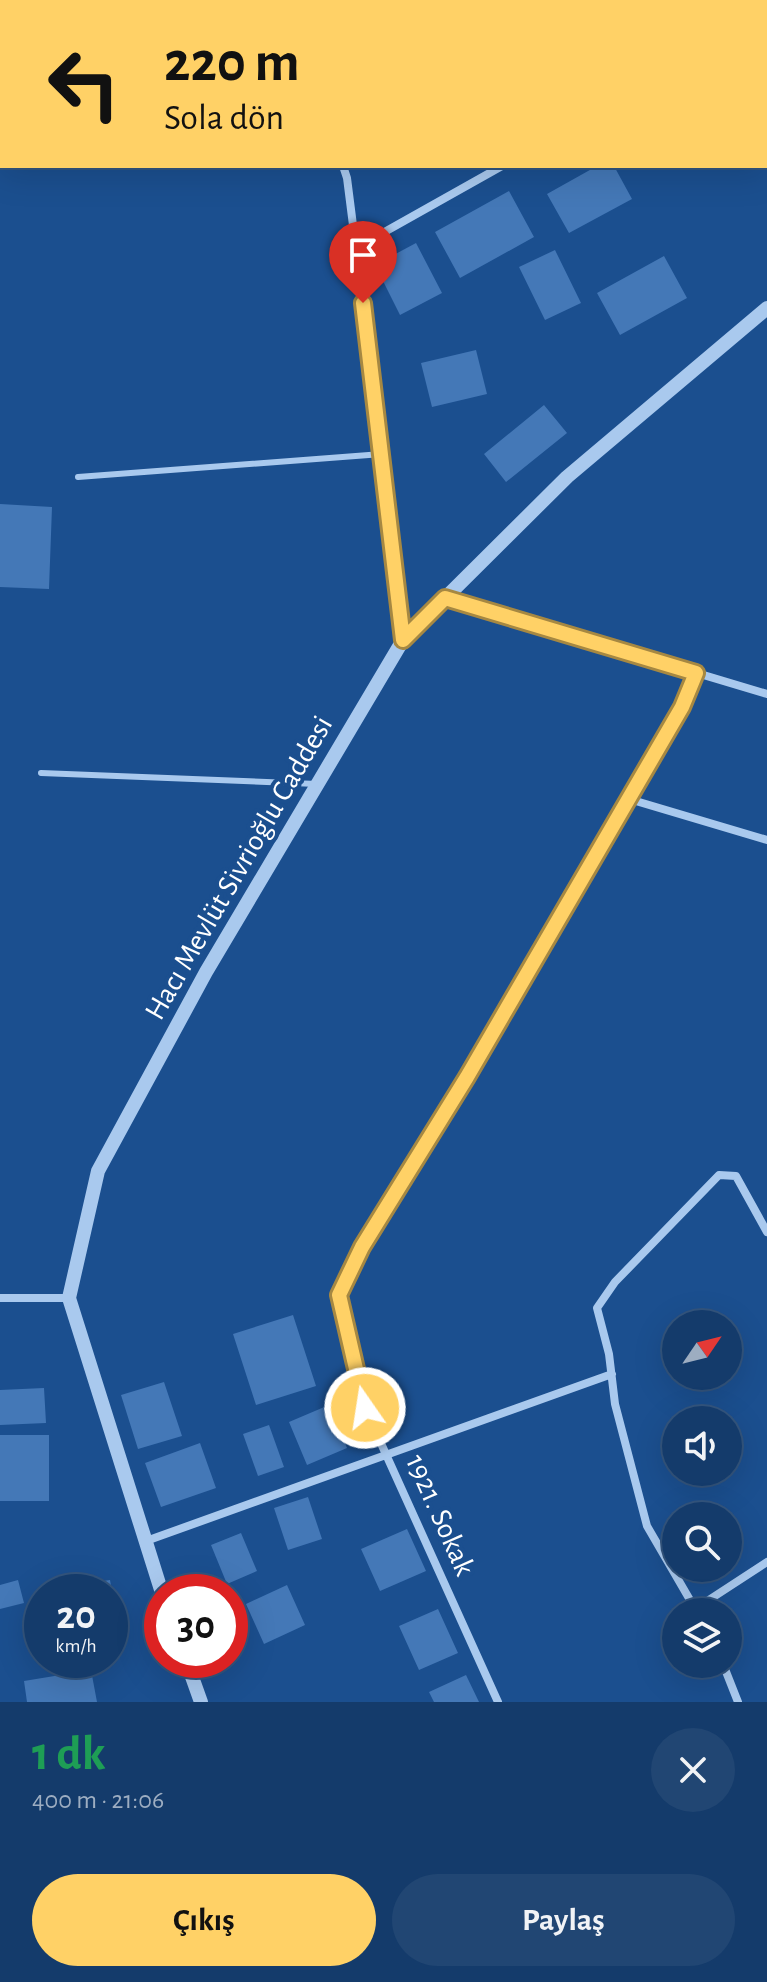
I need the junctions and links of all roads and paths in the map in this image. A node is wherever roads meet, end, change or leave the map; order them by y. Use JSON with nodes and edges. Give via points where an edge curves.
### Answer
{"nodes":[{"id":1,"x":343,"y":168,"type":"edge"},
{"id":2,"x":498,"y":168,"type":"edge"},
{"id":3,"x":356,"y":248,"type":"junction"},
{"id":4,"x":767,"y":308,"type":"edge"},
{"id":5,"x":382,"y":454,"type":"junction"},
{"id":6,"x":78,"y":477,"type":"dead end"},
{"id":7,"x":445,"y":598,"type":"junction"},
{"id":8,"x":403,"y":640,"type":"junction"},
{"id":9,"x":696,"y":673,"type":"junction"},
{"id":10,"x":767,"y":694,"type":"edge"},
{"id":11,"x":41,"y":773,"type":"dead end"},
{"id":12,"x":318,"y":784,"type":"junction"},
{"id":13,"x":629,"y":799,"type":"junction"},
{"id":14,"x":767,"y":840,"type":"edge"},
{"id":15,"x":767,"y":1232,"type":"edge"},
{"id":16,"x":0,"y":1298,"type":"edge"},
{"id":17,"x":69,"y":1298,"type":"junction"},
{"id":18,"x":612,"y":1374,"type":"junction"},
{"id":19,"x":386,"y":1455,"type":"junction"},
{"id":20,"x":146,"y":1541,"type":"junction"},
{"id":21,"x":767,"y":1562,"type":"edge"},
{"id":22,"x":156,"y":1574,"type":"edge"},
{"id":23,"x":689,"y":1598,"type":"edge"},
{"id":24,"x":715,"y":1598,"type":"edge"},
{"id":25,"x":192,"y":1678,"type":"edge"},
{"id":26,"x":729,"y":1678,"type":"edge"},
{"id":27,"x":201,"y":1702,"type":"edge"},
{"id":28,"x":498,"y":1702,"type":"edge"},
{"id":29,"x":738,"y":1702,"type":"edge"}],
"edges":[{"from":1,"to":3,"type":"street"},
{"from":2,"to":3,"type":"street"},
{"from":3,"to":5,"type":"street"},
{"from":4,"to":7,"type":"street","name":"Hacı Mevlüt Sivrioğlu Caddesi","via":[[567,477]]},
{"from":5,"to":6,"type":"lane"},
{"from":5,"to":8,"type":"street"},
{"from":7,"to":8,"type":"street","name":"Hacı Mevlüt Sivrioğlu Caddesi"},
{"from":7,"to":9,"type":"street"},
{"from":8,"to":12,"type":"street","name":"Hacı Mevlüt Sivrioğlu Caddesi"},
{"from":9,"to":10,"type":"street"},
{"from":9,"to":13,"type":"street","name":"1921. Sokak"},
{"from":11,"to":12,"type":"lane"},
{"from":12,"to":17,"type":"street","name":"Hacı Mevlüt Sivrioğlu Caddesi","via":[[206,972],[98,1171]]},
{"from":13,"to":14,"type":"street"},
{"from":13,"to":19,"type":"street","name":"1921. Sokak","via":[[362,1247],[339,1295],[365,1408]]},
{"from":15,"to":18,"type":"street","via":[[736,1176],[719,1175],[615,1282],[597,1308]]},
{"from":16,"to":17,"type":"street"},
{"from":17,"to":20,"type":"street"},
{"from":18,"to":19,"type":"street"},
{"from":18,"to":23,"type":"street","via":[[647,1526]]},
{"from":19,"to":20,"type":"street"},
{"from":19,"to":28,"type":"street","name":"1921. Sokak"},
{"from":20,"to":22,"type":"street"},
{"from":21,"to":24,"type":"street"},
{"from":25,"to":27,"type":"street"},
{"from":26,"to":29,"type":"street"}]}
